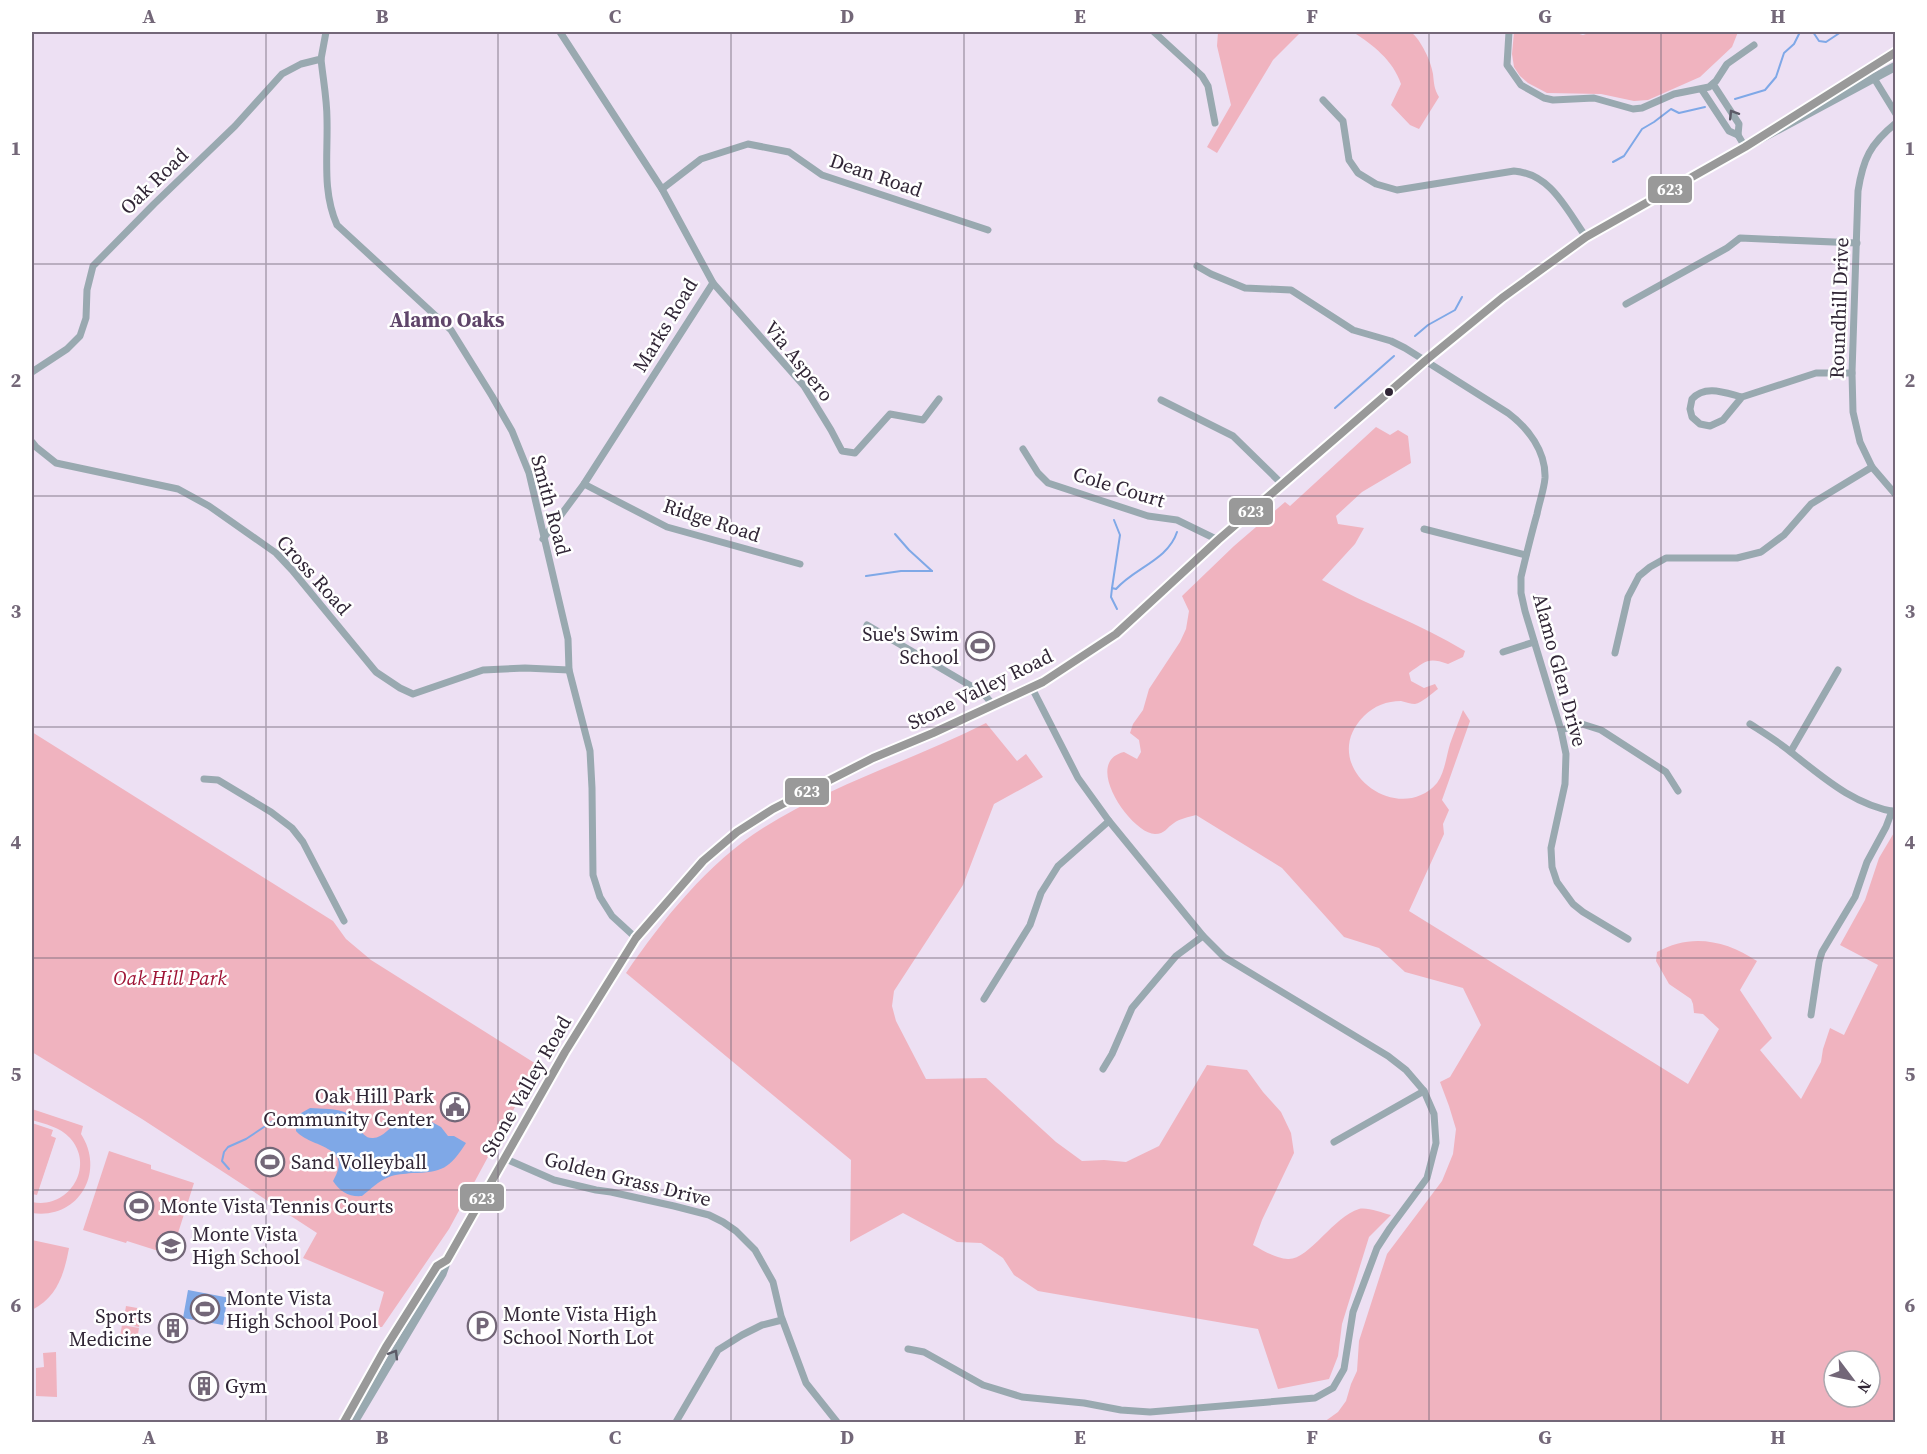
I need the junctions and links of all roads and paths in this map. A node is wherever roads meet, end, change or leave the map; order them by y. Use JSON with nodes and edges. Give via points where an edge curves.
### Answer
{"nodes":[{"id":1,"x":326,"y":32,"type":"edge"},
{"id":2,"x":560,"y":32,"type":"edge"},
{"id":3,"x":1154,"y":32,"type":"edge"},
{"id":4,"x":1509,"y":32,"type":"edge"},
{"id":5,"x":1754,"y":45,"type":"dead end"},
{"id":6,"x":1896,"y":52,"type":"edge"},
{"id":7,"x":321,"y":59,"type":"junction"},
{"id":8,"x":1896,"y":66,"type":"edge"},
{"id":9,"x":1869,"y":69,"type":"junction"},
{"id":10,"x":1874,"y":78,"type":"junction"},
{"id":11,"x":1708,"y":87,"type":"junction"},
{"id":12,"x":1323,"y":100,"type":"dead end"},
{"id":13,"x":1896,"y":114,"type":"edge"},
{"id":14,"x":1215,"y":123,"type":"dead end"},
{"id":15,"x":1896,"y":123,"type":"edge"},
{"id":16,"x":1738,"y":135,"type":"junction"},
{"id":17,"x":1745,"y":147,"type":"junction"},
{"id":18,"x":662,"y":189,"type":"junction"},
{"id":19,"x":988,"y":230,"type":"dead end"},
{"id":20,"x":1586,"y":237,"type":"junction"},
{"id":21,"x":1857,"y":243,"type":"junction"},
{"id":22,"x":1197,"y":266,"type":"dead end"},
{"id":23,"x":712,"y":284,"type":"junction"},
{"id":24,"x":1626,"y":304,"type":"dead end"},
{"id":25,"x":1425,"y":361,"type":"junction"},
{"id":26,"x":32,"y":372,"type":"edge"},
{"id":27,"x":1852,"y":373,"type":"junction"},
{"id":28,"x":1742,"y":397,"type":"junction"},
{"id":29,"x":939,"y":399,"type":"dead end"},
{"id":30,"x":1161,"y":400,"type":"dead end"},
{"id":31,"x":32,"y":441,"type":"edge"},
{"id":32,"x":1023,"y":449,"type":"dead end"},
{"id":33,"x":1872,"y":467,"type":"junction"},
{"id":34,"x":584,"y":484,"type":"junction"},
{"id":35,"x":1283,"y":485,"type":"junction"},
{"id":36,"x":1896,"y":495,"type":"edge"},
{"id":37,"x":1424,"y":529,"type":"dead end"},
{"id":38,"x":543,"y":538,"type":"junction"},
{"id":39,"x":1218,"y":540,"type":"junction"},
{"id":40,"x":1526,"y":555,"type":"junction"},
{"id":41,"x":800,"y":564,"type":"dead end"},
{"id":42,"x":867,"y":625,"type":"dead end"},
{"id":43,"x":1534,"y":642,"type":"junction"},
{"id":44,"x":1503,"y":652,"type":"dead end"},
{"id":45,"x":1615,"y":653,"type":"dead end"},
{"id":46,"x":569,"y":670,"type":"junction"},
{"id":47,"x":1838,"y":670,"type":"dead end"},
{"id":48,"x":1032,"y":688,"type":"junction"},
{"id":49,"x":994,"y":706,"type":"junction"},
{"id":50,"x":1750,"y":724,"type":"dead end"},
{"id":51,"x":1561,"y":730,"type":"junction"},
{"id":52,"x":1791,"y":751,"type":"junction"},
{"id":53,"x":204,"y":779,"type":"dead end"},
{"id":54,"x":1678,"y":791,"type":"dead end"},
{"id":55,"x":1894,"y":811,"type":"edge"},
{"id":56,"x":1109,"y":820,"type":"junction"},
{"id":57,"x":344,"y":921,"type":"dead end"},
{"id":58,"x":1203,"y":936,"type":"junction"},
{"id":59,"x":636,"y":938,"type":"junction"},
{"id":60,"x":1628,"y":939,"type":"dead end"},
{"id":61,"x":984,"y":999,"type":"dead end"},
{"id":62,"x":1811,"y":1015,"type":"dead end"},
{"id":63,"x":1103,"y":1069,"type":"dead end"},
{"id":64,"x":1424,"y":1091,"type":"junction"},
{"id":65,"x":1334,"y":1142,"type":"dead end"},
{"id":66,"x":506,"y":1159,"type":"junction"},
{"id":67,"x":447,"y":1260,"type":"junction"},
{"id":68,"x":782,"y":1320,"type":"junction"},
{"id":69,"x":908,"y":1348,"type":"dead end"},
{"id":70,"x":344,"y":1422,"type":"edge"},
{"id":71,"x":354,"y":1422,"type":"edge"},
{"id":72,"x":675,"y":1422,"type":"edge"},
{"id":73,"x":837,"y":1422,"type":"edge"}],
"edges":[{"from":1,"to":7,"type":"street"},
{"from":2,"to":18,"type":"street","name":"Marks Road"},
{"from":3,"to":14,"type":"street","via":[[1203,76]]},
{"from":4,"to":11,"type":"street","via":[[1507,65],[1521,85],[1544,98],[1603,99],[1633,109]]},
{"from":5,"to":11,"type":"street","via":[[1727,64]]},
{"from":6,"to":9,"type":"street","name":"Stone Valley Road"},
{"from":7,"to":26,"type":"street","name":"Oak Road","via":[[282,74],[93,266],[80,336]]},
{"from":7,"to":38,"type":"street","name":"Smith Road","via":[[331,210],[338,225],[451,330],[512,432],[529,473]]},
{"from":8,"to":10,"type":"street","name":"Stone Valley Road"},
{"from":9,"to":10,"type":"street"},
{"from":9,"to":17,"type":"street","name":"Stone Valley Road"},
{"from":10,"to":13,"type":"street"},
{"from":10,"to":17,"type":"street","name":"Stone Valley Road"},
{"from":11,"to":16,"type":"street","via":[[1729,131]]},
{"from":16,"to":11,"type":"street","one_way":true,"via":[[1739,124]]},
{"from":12,"to":20,"type":"street","via":[[1342,121],[1349,160],[1359,173],[1376,184],[1397,190],[1514,171],[1530,174],[1554,192]]},
{"from":15,"to":21,"type":"street","name":"Roundhill Drive","via":[[1867,154],[1858,191]]},
{"from":16,"to":17,"type":"street"},
{"from":17,"to":20,"type":"street","name":"Stone Valley Road"},
{"from":18,"to":19,"type":"street","name":"Dean Road","via":[[701,159],[748,144],[789,152],[822,175]]},
{"from":18,"to":23,"type":"street","name":"Marks Road"},
{"from":20,"to":25,"type":"street","name":"Stone Valley Road"},
{"from":21,"to":24,"type":"street","via":[[1740,238]]},
{"from":21,"to":27,"type":"street","name":"Roundhill Drive"},
{"from":22,"to":25,"type":"street","name":"Alamo Glen Drive","via":[[1245,288],[1291,290],[1353,330],[1391,341]]},
{"from":23,"to":29,"type":"street","name":"Via Aspero","via":[[804,386],[842,451],[855,453],[890,414],[923,420]]},
{"from":23,"to":34,"type":"street","name":"Marks Road"},
{"from":25,"to":35,"type":"street","name":"Stone Valley Road"},
{"from":25,"to":40,"type":"street","name":"Alamo Glen Drive","via":[[1521,422],[1538,447],[1545,481]]},
{"from":27,"to":28,"type":"street","via":[[1816,374]]},
{"from":27,"to":33,"type":"street","name":"Roundhill Drive","via":[[1856,430]]},
{"from":28,"to":28,"type":"street","via":[[1715,424],[1700,424],[1690,412],[1692,399],[1703,391]]},
{"from":30,"to":35,"type":"street","via":[[1233,436]]},
{"from":31,"to":46,"type":"street","name":"Cross Road","via":[[56,462],[178,489],[208,506],[276,553],[376,672],[413,694],[483,670]]},
{"from":32,"to":39,"type":"street","name":"Cole Court","via":[[1048,483],[1148,516],[1177,520]]},
{"from":33,"to":36,"type":"street","name":"Roundhill Drive"},
{"from":33,"to":45,"type":"street","via":[[1811,504],[1784,536],[1761,552],[1737,558],[1666,558],[1650,567],[1639,576],[1628,597]]},
{"from":34,"to":38,"type":"street","name":"Marks Road"},
{"from":34,"to":41,"type":"street","name":"Ridge Road","via":[[667,526]]},
{"from":35,"to":39,"type":"street","name":"Stone Valley Road"},
{"from":37,"to":40,"type":"street"},
{"from":38,"to":46,"type":"street","name":"Smith Road","via":[[568,639]]},
{"from":39,"to":48,"type":"street","name":"Stone Valley Road","via":[[1116,634]]},
{"from":40,"to":43,"type":"street","name":"Alamo Glen Drive","via":[[1521,593]]},
{"from":42,"to":49,"type":"street","via":[[983,693]]},
{"from":43,"to":44,"type":"street"},
{"from":43,"to":51,"type":"street","name":"Alamo Glen Drive"},
{"from":46,"to":59,"type":"street","name":"Smith Road","via":[[590,751],[593,875],[612,916]]},
{"from":47,"to":52,"type":"street"},
{"from":48,"to":49,"type":"street","name":"Stone Valley Road"},
{"from":48,"to":56,"type":"street","via":[[1078,778]]},
{"from":49,"to":59,"type":"street","name":"Stone Valley Road","via":[[873,758],[746,826],[703,861]]},
{"from":50,"to":52,"type":"street"},
{"from":51,"to":54,"type":"street","via":[[1582,724],[1601,730],[1666,772]]},
{"from":51,"to":60,"type":"street","name":"Alamo Glen Drive","via":[[1567,772],[1551,848],[1552,867],[1557,882],[1573,904]]},
{"from":52,"to":55,"type":"street","via":[[1849,795]]},
{"from":53,"to":57,"type":"street","via":[[218,780],[292,828]]},
{"from":55,"to":62,"type":"street","via":[[1867,862],[1855,897],[1826,942]]},
{"from":56,"to":58,"type":"street"},
{"from":56,"to":61,"type":"street","via":[[1058,866],[1041,893],[1030,925]]},
{"from":58,"to":63,"type":"street","via":[[1176,956],[1132,1008]]},
{"from":58,"to":64,"type":"street","via":[[1224,957],[1388,1056]]},
{"from":59,"to":66,"type":"street","name":"Stone Valley Road","via":[[565,1052]]},
{"from":64,"to":65,"type":"street"},
{"from":64,"to":69,"type":"street","via":[[1434,1114],[1436,1143],[1427,1178],[1377,1248],[1353,1312],[1344,1369],[1333,1388],[1315,1398],[1150,1412],[1121,1410],[1022,1397],[983,1385],[924,1352]]},
{"from":66,"to":67,"type":"street","name":"Stone Valley Road"},
{"from":66,"to":68,"type":"street","name":"Golden Grass Drive","via":[[554,1180],[674,1206],[723,1222],[755,1250],[772,1282]]},
{"from":67,"to":70,"type":"street","name":"Stone Valley Road","via":[[437,1266]]},
{"from":71,"to":67,"type":"street","name":"Stone Valley Road","one_way":true},
{"from":68,"to":72,"type":"street","via":[[762,1325],[718,1350]]},
{"from":68,"to":73,"type":"street","name":"Golden Grass Drive","via":[[806,1383]]}]}
